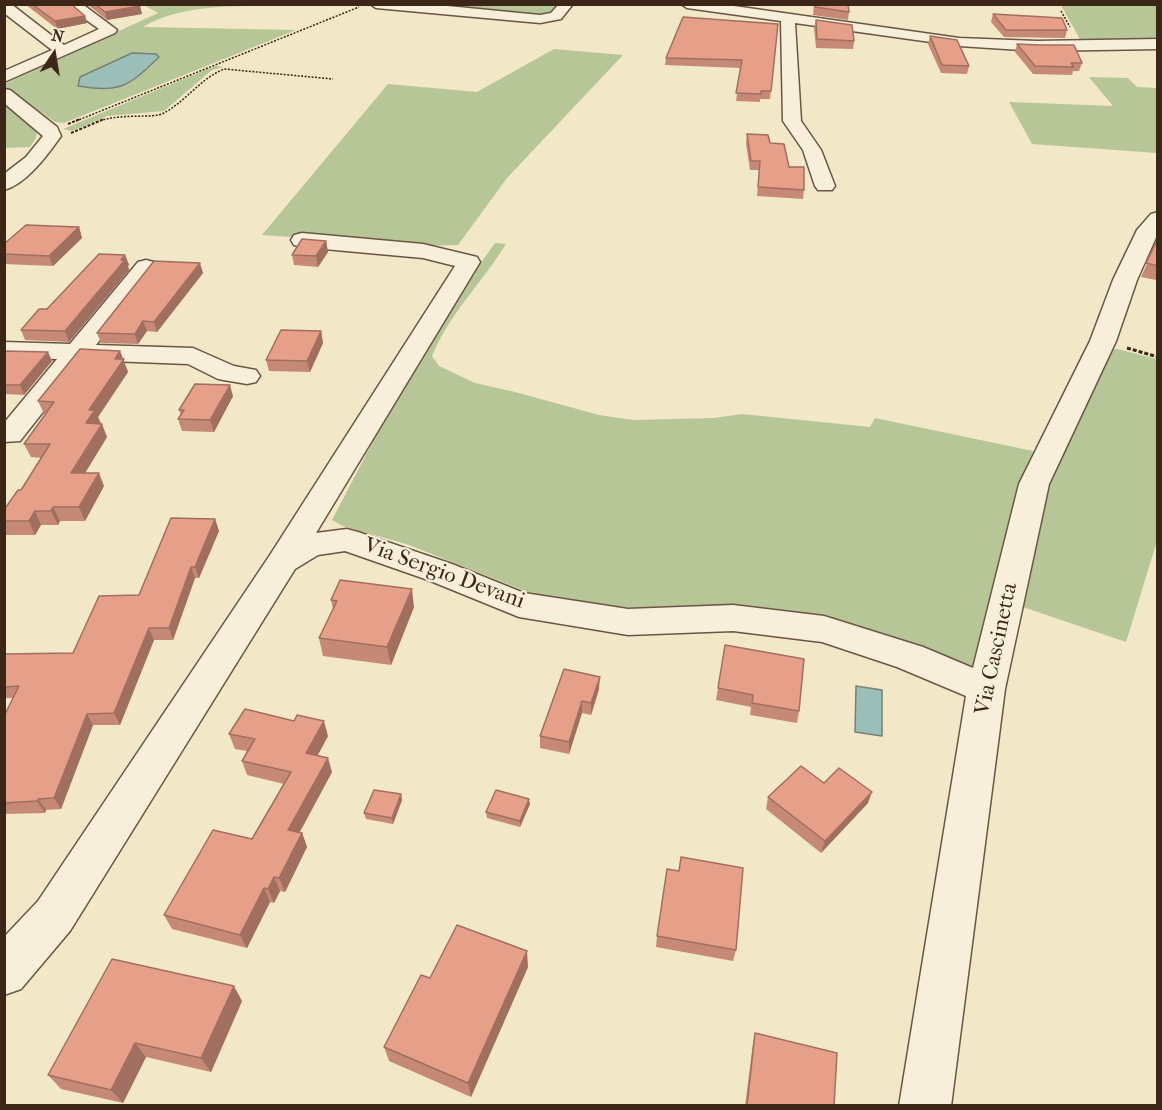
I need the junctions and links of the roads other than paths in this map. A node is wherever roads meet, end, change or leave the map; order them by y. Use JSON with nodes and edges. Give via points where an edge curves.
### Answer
{"nodes":[{"id":1,"x":376,"y":4,"type":"edge"},
{"id":2,"x":567,"y":4,"type":"edge"},
{"id":3,"x":687,"y":4,"type":"edge"},
{"id":4,"x":4,"y":6,"type":"edge"},
{"id":5,"x":80,"y":9,"type":"edge"},
{"id":6,"x":788,"y":19,"type":"junction"},
{"id":7,"x":1158,"y":44,"type":"edge"},
{"id":8,"x":63,"y":51,"type":"junction"},
{"id":9,"x":4,"y":77,"type":"edge"},
{"id":10,"x":4,"y":94,"type":"edge"},
{"id":11,"x":4,"y":184,"type":"edge"},
{"id":12,"x":825,"y":186,"type":"dead end"},
{"id":13,"x":1154,"y":227,"type":"edge"},
{"id":14,"x":302,"y":240,"type":"edge"},
{"id":15,"x":146,"y":267,"type":"edge"},
{"id":16,"x":4,"y":350,"type":"edge"},
{"id":17,"x":77,"y":352,"type":"junction"},
{"id":18,"x":247,"y":376,"type":"dead end"},
{"id":19,"x":10,"y":435,"type":"dead end"},
{"id":20,"x":283,"y":561,"type":"junction"},
{"id":21,"x":986,"y":689,"type":"junction"},
{"id":22,"x":4,"y":972,"type":"edge"},
{"id":23,"x":925,"y":1106,"type":"edge"}],
"edges":[{"from":1,"to":2,"type":"street","via":[[540,19],[556,16]]},
{"from":3,"to":6,"type":"street"},
{"from":4,"to":8,"type":"street"},
{"from":5,"to":8,"type":"street","via":[[110,30]]},
{"from":6,"to":7,"type":"street","via":[[997,45]]},
{"from":6,"to":12,"type":"street","via":[[792,121],[812,150]]},
{"from":8,"to":9,"type":"street"},
{"from":10,"to":11,"type":"street","via":[[52,134],[33,161]]},
{"from":13,"to":21,"type":"street","name":"Via Cascinetta","via":[[1125,280],[1103,341],[1035,484]]},
{"from":14,"to":20,"type":"street","via":[[423,251],[469,262]]},
{"from":15,"to":17,"type":"street"},
{"from":16,"to":17,"type":"street"},
{"from":17,"to":18,"type":"street","via":[[193,356],[227,373]]},
{"from":17,"to":19,"type":"street"},
{"from":20,"to":21,"type":"street","name":"Via Sergio Devani","via":[[310,545],[347,540],[441,572],[519,605],[628,621],[733,618],[824,629],[910,657]]},
{"from":20,"to":22,"type":"street","name":"Via Sergio Devani","via":[[54,916]]},
{"from":21,"to":23,"type":"street","name":"Via Cascinetta"}]}
